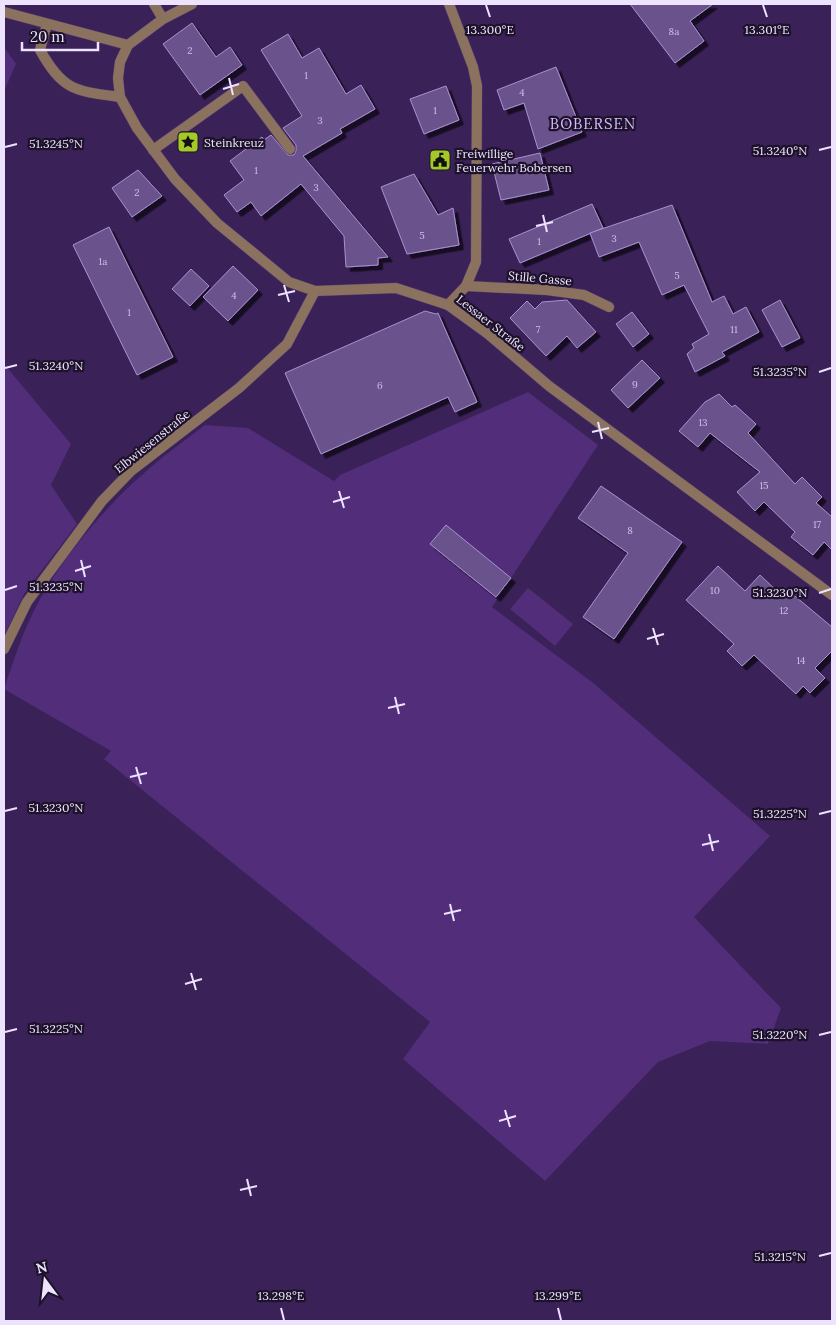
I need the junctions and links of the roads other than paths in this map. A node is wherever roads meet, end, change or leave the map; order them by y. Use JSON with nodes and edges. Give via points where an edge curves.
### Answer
{"nodes":[{"id":1,"x":154,"y":4,"type":"edge"},
{"id":2,"x":192,"y":4,"type":"edge"},
{"id":3,"x":449,"y":4,"type":"edge"},
{"id":4,"x":4,"y":12,"type":"edge"},
{"id":5,"x":163,"y":19,"type":"junction"},
{"id":6,"x":48,"y":24,"type":"junction"},
{"id":7,"x":128,"y":45,"type":"junction"},
{"id":8,"x":120,"y":97,"type":"junction"},
{"id":9,"x":290,"y":149,"type":"dead end"},
{"id":10,"x":153,"y":150,"type":"junction"},
{"id":11,"x":466,"y":286,"type":"junction"},
{"id":12,"x":315,"y":291,"type":"junction"},
{"id":13,"x":448,"y":304,"type":"junction"},
{"id":14,"x":609,"y":307,"type":"dead end"},
{"id":15,"x":831,"y":593,"type":"edge"},
{"id":16,"x":4,"y":649,"type":"edge"}],
"edges":[{"from":1,"to":5,"type":"street"},
{"from":2,"to":5,"type":"street"},
{"from":3,"to":11,"type":"street","via":[[477,86],[476,262]]},
{"from":4,"to":6,"type":"street"},
{"from":5,"to":7,"type":"street"},
{"from":6,"to":7,"type":"street"},
{"from":6,"to":8,"type":"street","via":[[40,50],[53,73],[70,88]]},
{"from":7,"to":8,"type":"street","name":"Lessaer Straße","via":[[120,62]]},
{"from":8,"to":10,"type":"street","name":"Lessaer Straße"},
{"from":9,"to":10,"type":"street","via":[[243,86]]},
{"from":10,"to":12,"type":"street","name":"Lessaer Straße","via":[[175,179],[217,223],[289,282]]},
{"from":11,"to":13,"type":"street"},
{"from":11,"to":14,"type":"street","name":"Stille Gasse","via":[[584,295]]},
{"from":12,"to":13,"type":"street","name":"Lessaer Straße","via":[[396,288]]},
{"from":12,"to":16,"type":"street","name":"Elbwiesenstraße","via":[[287,344],[239,388],[131,471],[102,501],[27,602]]},
{"from":13,"to":15,"type":"street","name":"Lessaer Straße","via":[[549,386]]}]}
